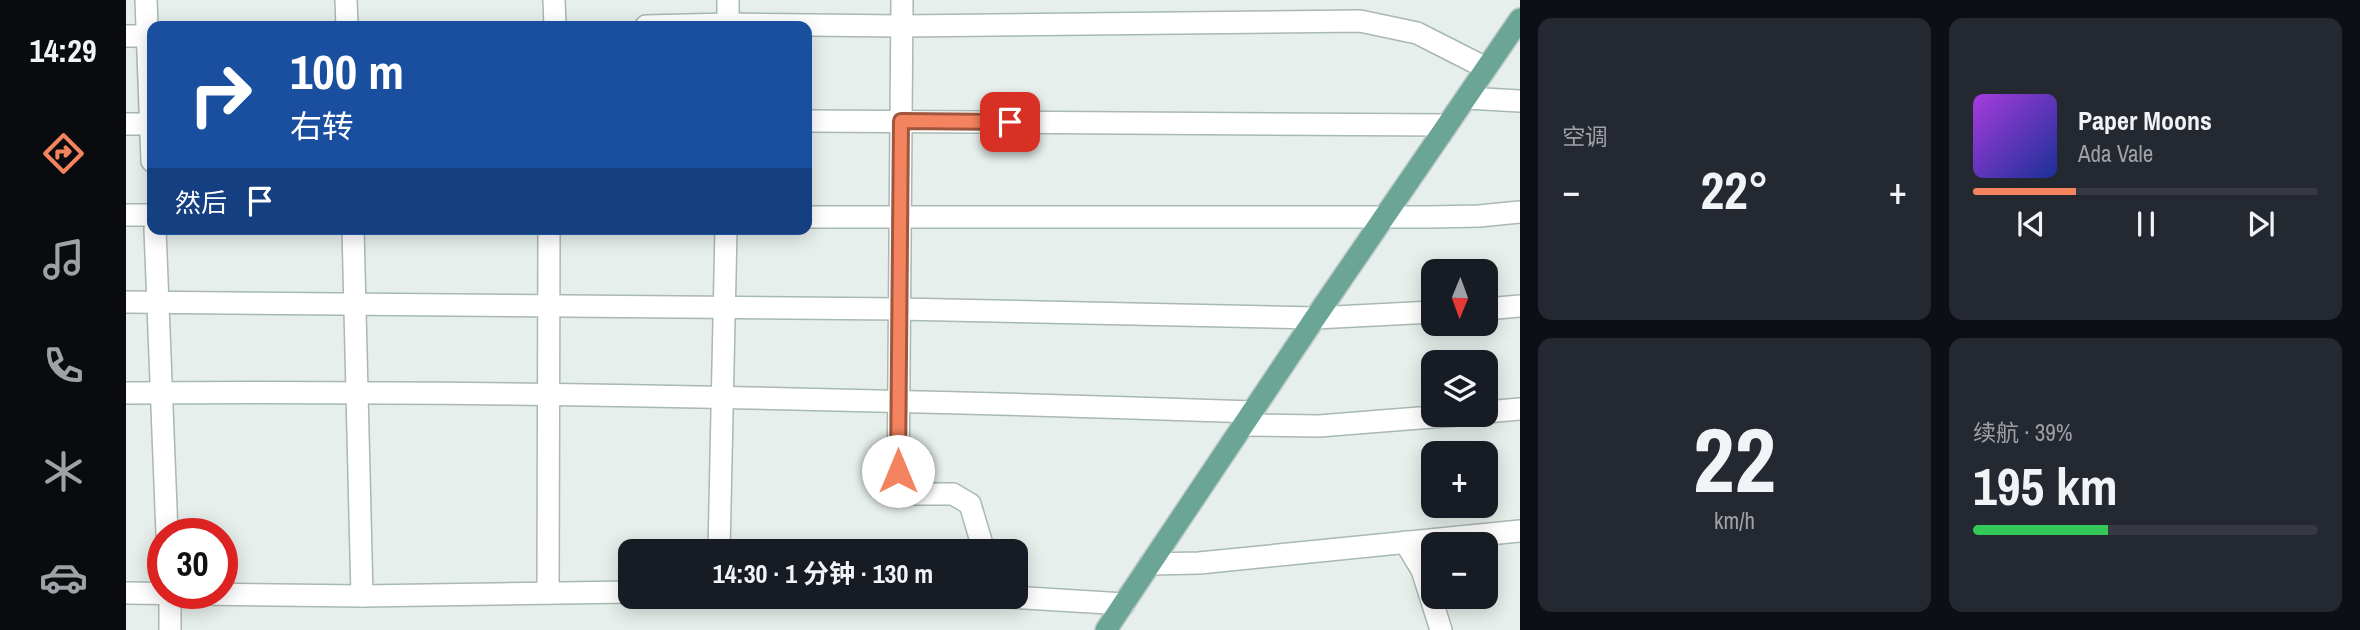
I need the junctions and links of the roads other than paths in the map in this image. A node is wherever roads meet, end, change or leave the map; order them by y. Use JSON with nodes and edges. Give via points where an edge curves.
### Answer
{"nodes":[{"id":1,"x":146,"y":0,"type":"edge"},
{"id":2,"x":346,"y":0,"type":"edge"},
{"id":3,"x":554,"y":0,"type":"edge"},
{"id":4,"x":728,"y":0,"type":"edge"},
{"id":5,"x":902,"y":0,"type":"edge"},
{"id":6,"x":1520,"y":19,"type":"edge"},
{"id":7,"x":347,"y":21,"type":"edge"},
{"id":8,"x":555,"y":21,"type":"edge"},
{"id":9,"x":728,"y":21,"type":"edge"},
{"id":10,"x":812,"y":25,"type":"edge"},
{"id":11,"x":902,"y":26,"type":"junction"},
{"id":12,"x":142,"y":36,"type":"edge"},
{"id":13,"x":1486,"y":68,"type":"junction"},
{"id":14,"x":147,"y":85,"type":"edge"},
{"id":15,"x":1466,"y":98,"type":"junction"},
{"id":16,"x":1520,"y":101,"type":"edge"},
{"id":17,"x":812,"y":121,"type":"edge"},
{"id":18,"x":901,"y":121,"type":"junction"},
{"id":19,"x":126,"y":124,"type":"edge"},
{"id":20,"x":147,"y":124,"type":"edge"},
{"id":21,"x":1447,"y":125,"type":"junction"},
{"id":22,"x":1520,"y":212,"type":"edge"},
{"id":23,"x":126,"y":215,"type":"edge"},
{"id":24,"x":147,"y":215,"type":"edge"},
{"id":25,"x":812,"y":217,"type":"edge"},
{"id":26,"x":900,"y":217,"type":"junction"},
{"id":27,"x":1384,"y":217,"type":"junction"},
{"id":28,"x":155,"y":235,"type":"edge"},
{"id":29,"x":353,"y":235,"type":"edge"},
{"id":30,"x":549,"y":235,"type":"edge"},
{"id":31,"x":726,"y":235,"type":"edge"},
{"id":32,"x":158,"y":301,"type":"junction"},
{"id":33,"x":126,"y":302,"type":"edge"},
{"id":34,"x":355,"y":303,"type":"junction"},
{"id":35,"x":549,"y":306,"type":"junction"},
{"id":36,"x":1520,"y":306,"type":"edge"},
{"id":37,"x":724,"y":308,"type":"junction"},
{"id":38,"x":1498,"y":308,"type":"edge"},
{"id":39,"x":899,"y":309,"type":"junction"},
{"id":40,"x":1421,"y":313,"type":"edge"},
{"id":41,"x":1315,"y":318,"type":"junction"},
{"id":42,"x":357,"y":392,"type":"junction"},
{"id":43,"x":126,"y":393,"type":"edge"},
{"id":44,"x":162,"y":393,"type":"junction"},
{"id":45,"x":549,"y":394,"type":"junction"},
{"id":46,"x":723,"y":397,"type":"junction"},
{"id":47,"x":898,"y":400,"type":"junction"},
{"id":48,"x":1520,"y":409,"type":"edge"},
{"id":49,"x":1498,"y":411,"type":"edge"},
{"id":50,"x":1248,"y":418,"type":"junction"},
{"id":51,"x":1421,"y":418,"type":"edge"},
{"id":52,"x":166,"y":518,"type":"edge"},
{"id":53,"x":1520,"y":531,"type":"edge"},
{"id":54,"x":719,"y":539,"type":"edge"},
{"id":55,"x":981,"y":539,"type":"edge"},
{"id":56,"x":1405,"y":542,"type":"junction"},
{"id":57,"x":1150,"y":564,"type":"junction"},
{"id":58,"x":618,"y":592,"type":"edge"},
{"id":59,"x":126,"y":593,"type":"edge"},
{"id":60,"x":147,"y":593,"type":"edge"},
{"id":61,"x":548,"y":593,"type":"junction"},
{"id":62,"x":238,"y":594,"type":"edge"},
{"id":63,"x":362,"y":596,"type":"junction"},
{"id":64,"x":1028,"y":598,"type":"edge"},
{"id":65,"x":1124,"y":604,"type":"junction"},
{"id":66,"x":170,"y":609,"type":"edge"},
{"id":67,"x":170,"y":630,"type":"edge"},
{"id":68,"x":1106,"y":630,"type":"edge"},
{"id":69,"x":1441,"y":630,"type":"edge"}],
"edges":[{"from":1,"to":12,"type":"street"},
{"from":2,"to":7,"type":"street"},
{"from":3,"to":8,"type":"street"},
{"from":4,"to":9,"type":"street"},
{"from":5,"to":11,"type":"street"},
{"from":6,"to":13,"type":"main road"},
{"from":10,"to":11,"type":"street"},
{"from":11,"to":13,"type":"street","via":[[1360,21],[1417,33]]},
{"from":11,"to":18,"type":"street"},
{"from":12,"to":14,"type":"street"},
{"from":13,"to":15,"type":"main road"},
{"from":15,"to":16,"type":"street"},
{"from":15,"to":21,"type":"main road"},
{"from":17,"to":18,"type":"street"},
{"from":18,"to":21,"type":"street"},
{"from":18,"to":26,"type":"street"},
{"from":19,"to":20,"type":"street"},
{"from":21,"to":27,"type":"main road"},
{"from":22,"to":27,"type":"street"},
{"from":23,"to":24,"type":"street"},
{"from":25,"to":26,"type":"street"},
{"from":26,"to":27,"type":"street"},
{"from":26,"to":39,"type":"street"},
{"from":27,"to":41,"type":"main road"},
{"from":28,"to":32,"type":"street"},
{"from":29,"to":34,"type":"street"},
{"from":30,"to":35,"type":"street"},
{"from":31,"to":37,"type":"street"},
{"from":32,"to":33,"type":"street"},
{"from":32,"to":34,"type":"street"},
{"from":32,"to":44,"type":"street"},
{"from":34,"to":35,"type":"street"},
{"from":34,"to":42,"type":"street"},
{"from":35,"to":37,"type":"street"},
{"from":35,"to":45,"type":"street"},
{"from":36,"to":38,"type":"street"},
{"from":37,"to":39,"type":"street"},
{"from":37,"to":46,"type":"street"},
{"from":39,"to":41,"type":"street"},
{"from":39,"to":47,"type":"street"},
{"from":40,"to":41,"type":"street"},
{"from":41,"to":50,"type":"main road"},
{"from":42,"to":44,"type":"street"},
{"from":42,"to":45,"type":"street"},
{"from":42,"to":63,"type":"street"},
{"from":43,"to":44,"type":"street"},
{"from":44,"to":52,"type":"street"},
{"from":45,"to":46,"type":"street"},
{"from":45,"to":61,"type":"street"},
{"from":46,"to":47,"type":"street"},
{"from":46,"to":54,"type":"street"},
{"from":47,"to":50,"type":"street"},
{"from":47,"to":55,"type":"street","via":[[898,494],[953,494],[970,503]]},
{"from":48,"to":49,"type":"street"},
{"from":50,"to":51,"type":"street","via":[[1319,426]]},
{"from":50,"to":57,"type":"main road"},
{"from":53,"to":56,"type":"street"},
{"from":56,"to":57,"type":"street"},
{"from":56,"to":69,"type":"street","via":[[1422,570]]},
{"from":57,"to":65,"type":"main road"},
{"from":58,"to":61,"type":"street"},
{"from":59,"to":60,"type":"street"},
{"from":61,"to":63,"type":"street"},
{"from":62,"to":63,"type":"street"},
{"from":64,"to":65,"type":"street"},
{"from":65,"to":68,"type":"main road"},
{"from":66,"to":67,"type":"street"}]}
